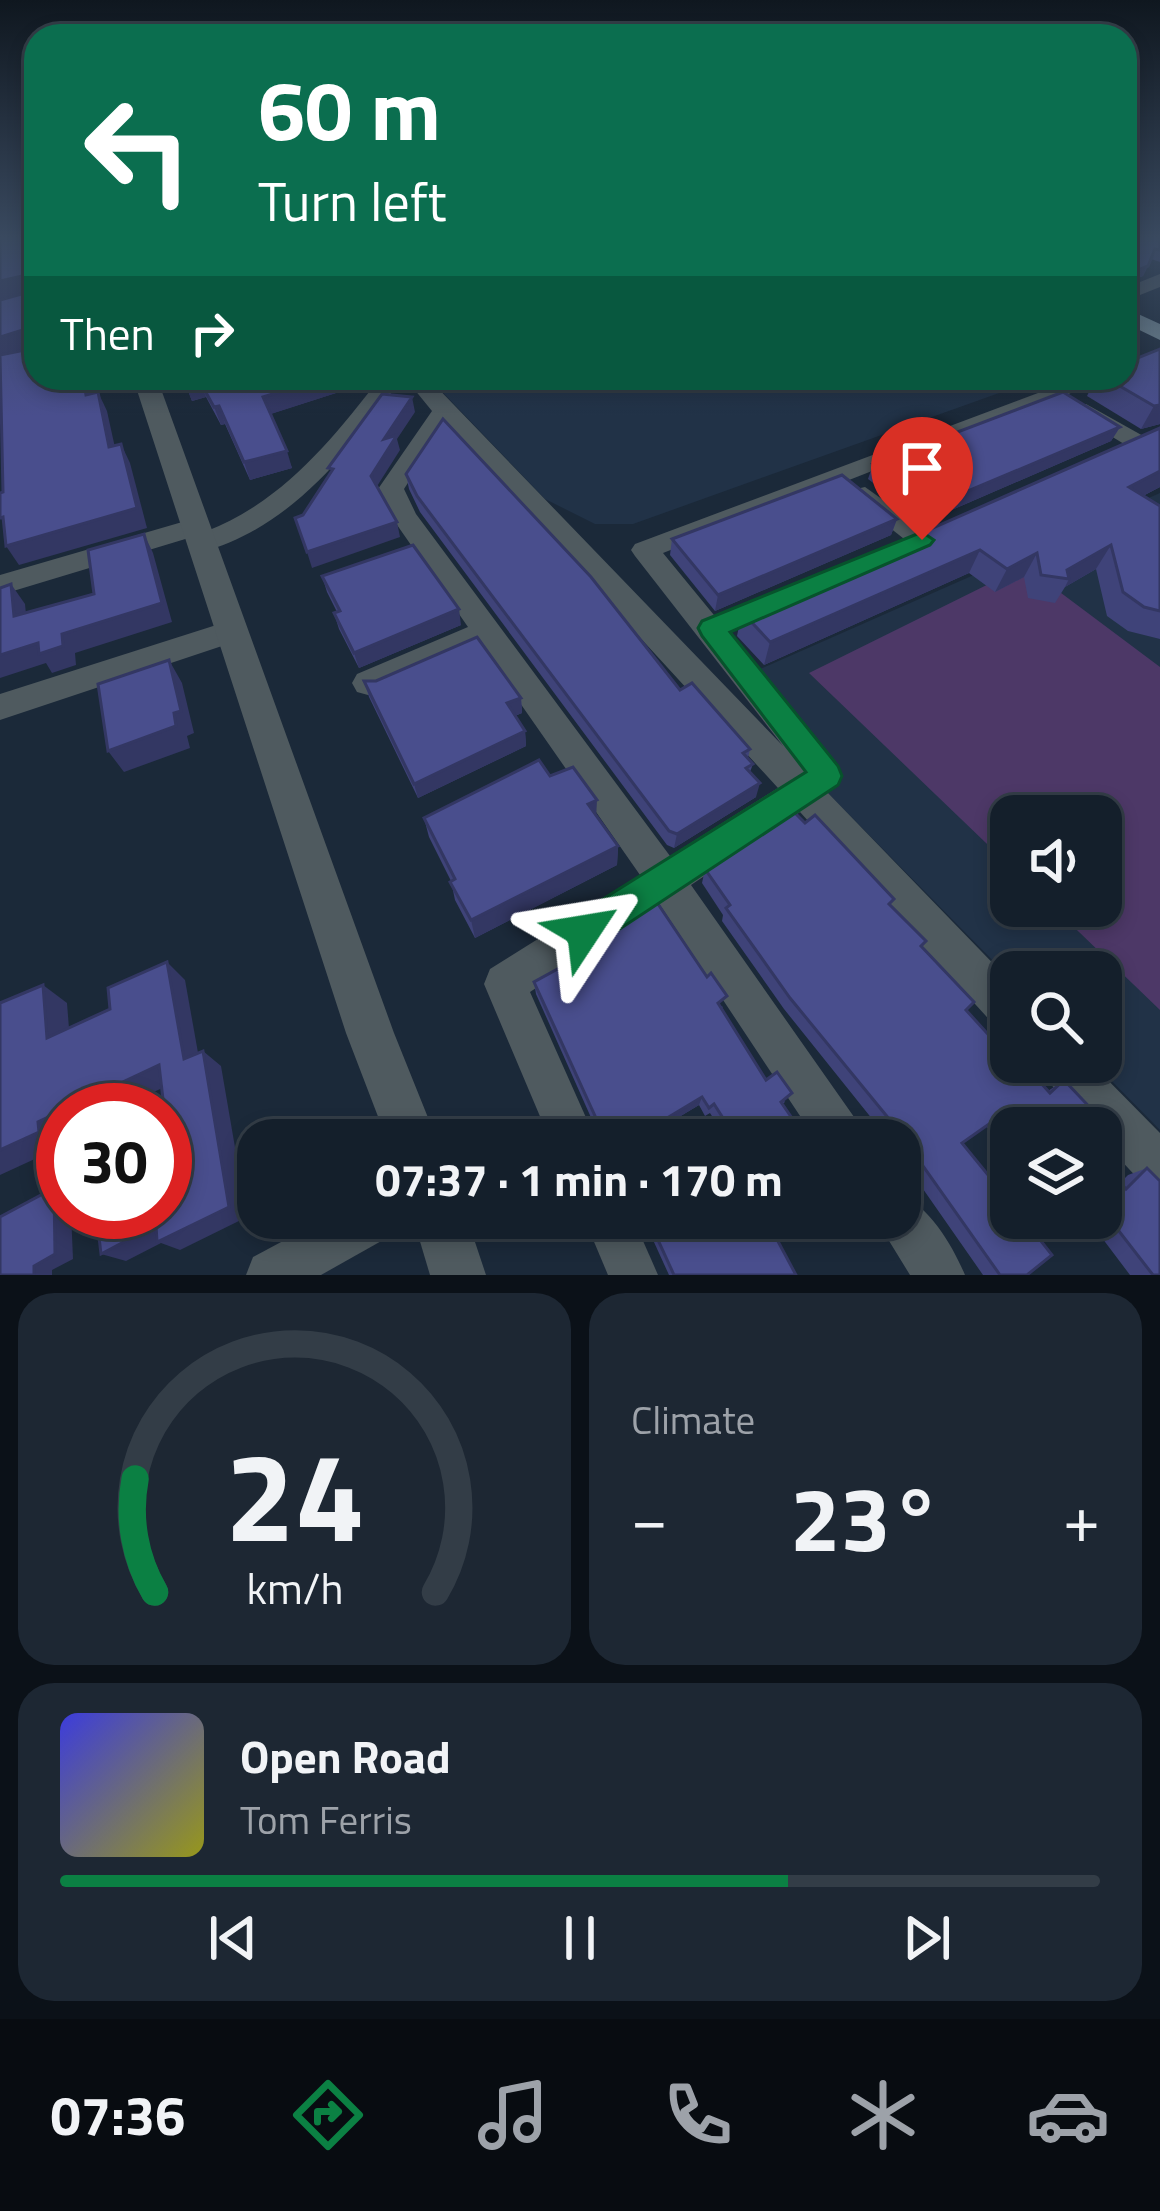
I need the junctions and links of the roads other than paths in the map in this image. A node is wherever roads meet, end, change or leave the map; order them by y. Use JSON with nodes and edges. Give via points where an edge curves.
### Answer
{"nodes":[{"id":1,"x":149,"y":390,"type":"edge"},
{"id":2,"x":381,"y":390,"type":"edge"},
{"id":3,"x":426,"y":390,"type":"edge"},
{"id":4,"x":1066,"y":390,"type":"edge"},
{"id":5,"x":1058,"y":393,"type":"junction"},
{"id":6,"x":444,"y":410,"type":"junction"},
{"id":7,"x":1138,"y":443,"type":"edge"},
{"id":8,"x":839,"y":474,"type":"junction"},
{"id":9,"x":199,"y":535,"type":"junction"},
{"id":10,"x":922,"y":540,"type":"edge"},
{"id":11,"x":0,"y":585,"type":"edge"},
{"id":12,"x":232,"y":631,"type":"junction"},
{"id":13,"x":486,"y":632,"type":"junction"},
{"id":14,"x":368,"y":682,"type":"edge"},
{"id":15,"x":0,"y":706,"type":"edge"},
{"id":16,"x":802,"y":794,"type":"junction"},
{"id":17,"x":664,"y":878,"type":"junction"},
{"id":18,"x":990,"y":990,"type":"edge"},
{"id":19,"x":1079,"y":1083,"type":"edge"},
{"id":20,"x":404,"y":1119,"type":"edge"},
{"id":21,"x":564,"y":1119,"type":"edge"},
{"id":22,"x":829,"y":1119,"type":"edge"},
{"id":23,"x":1160,"y":1167,"type":"edge"},
{"id":24,"x":337,"y":1239,"type":"edge"},
{"id":25,"x":447,"y":1239,"type":"edge"},
{"id":26,"x":617,"y":1239,"type":"edge"},
{"id":27,"x":914,"y":1239,"type":"edge"},
{"id":28,"x":271,"y":1275,"type":"edge"},
{"id":29,"x":458,"y":1275,"type":"edge"},
{"id":30,"x":633,"y":1275,"type":"edge"},
{"id":31,"x":940,"y":1275,"type":"edge"}],
"edges":[{"from":1,"to":9,"type":"street"},
{"from":2,"to":9,"type":"street","via":[[294,495],[240,530]]},
{"from":3,"to":6,"type":"street"},
{"from":4,"to":5,"type":"street"},
{"from":5,"to":7,"type":"street"},
{"from":5,"to":8,"type":"street"},
{"from":6,"to":13,"type":"street","via":[[391,489],[412,547]]},
{"from":6,"to":16,"type":"street"},
{"from":8,"to":10,"type":"street"},
{"from":8,"to":16,"type":"street","via":[[645,550],[722,624],[826,776]]},
{"from":9,"to":11,"type":"street"},
{"from":9,"to":12,"type":"street"},
{"from":12,"to":15,"type":"street"},
{"from":12,"to":20,"type":"street"},
{"from":13,"to":14,"type":"street"},
{"from":13,"to":17,"type":"street","via":[[558,751]]},
{"from":16,"to":17,"type":"street"},
{"from":16,"to":18,"type":"street"},
{"from":17,"to":21,"type":"street","via":[[505,984]]},
{"from":17,"to":22,"type":"street"},
{"from":19,"to":23,"type":"street"},
{"from":24,"to":28,"type":"street"},
{"from":25,"to":29,"type":"street"},
{"from":26,"to":30,"type":"street"},
{"from":27,"to":31,"type":"street"}]}
